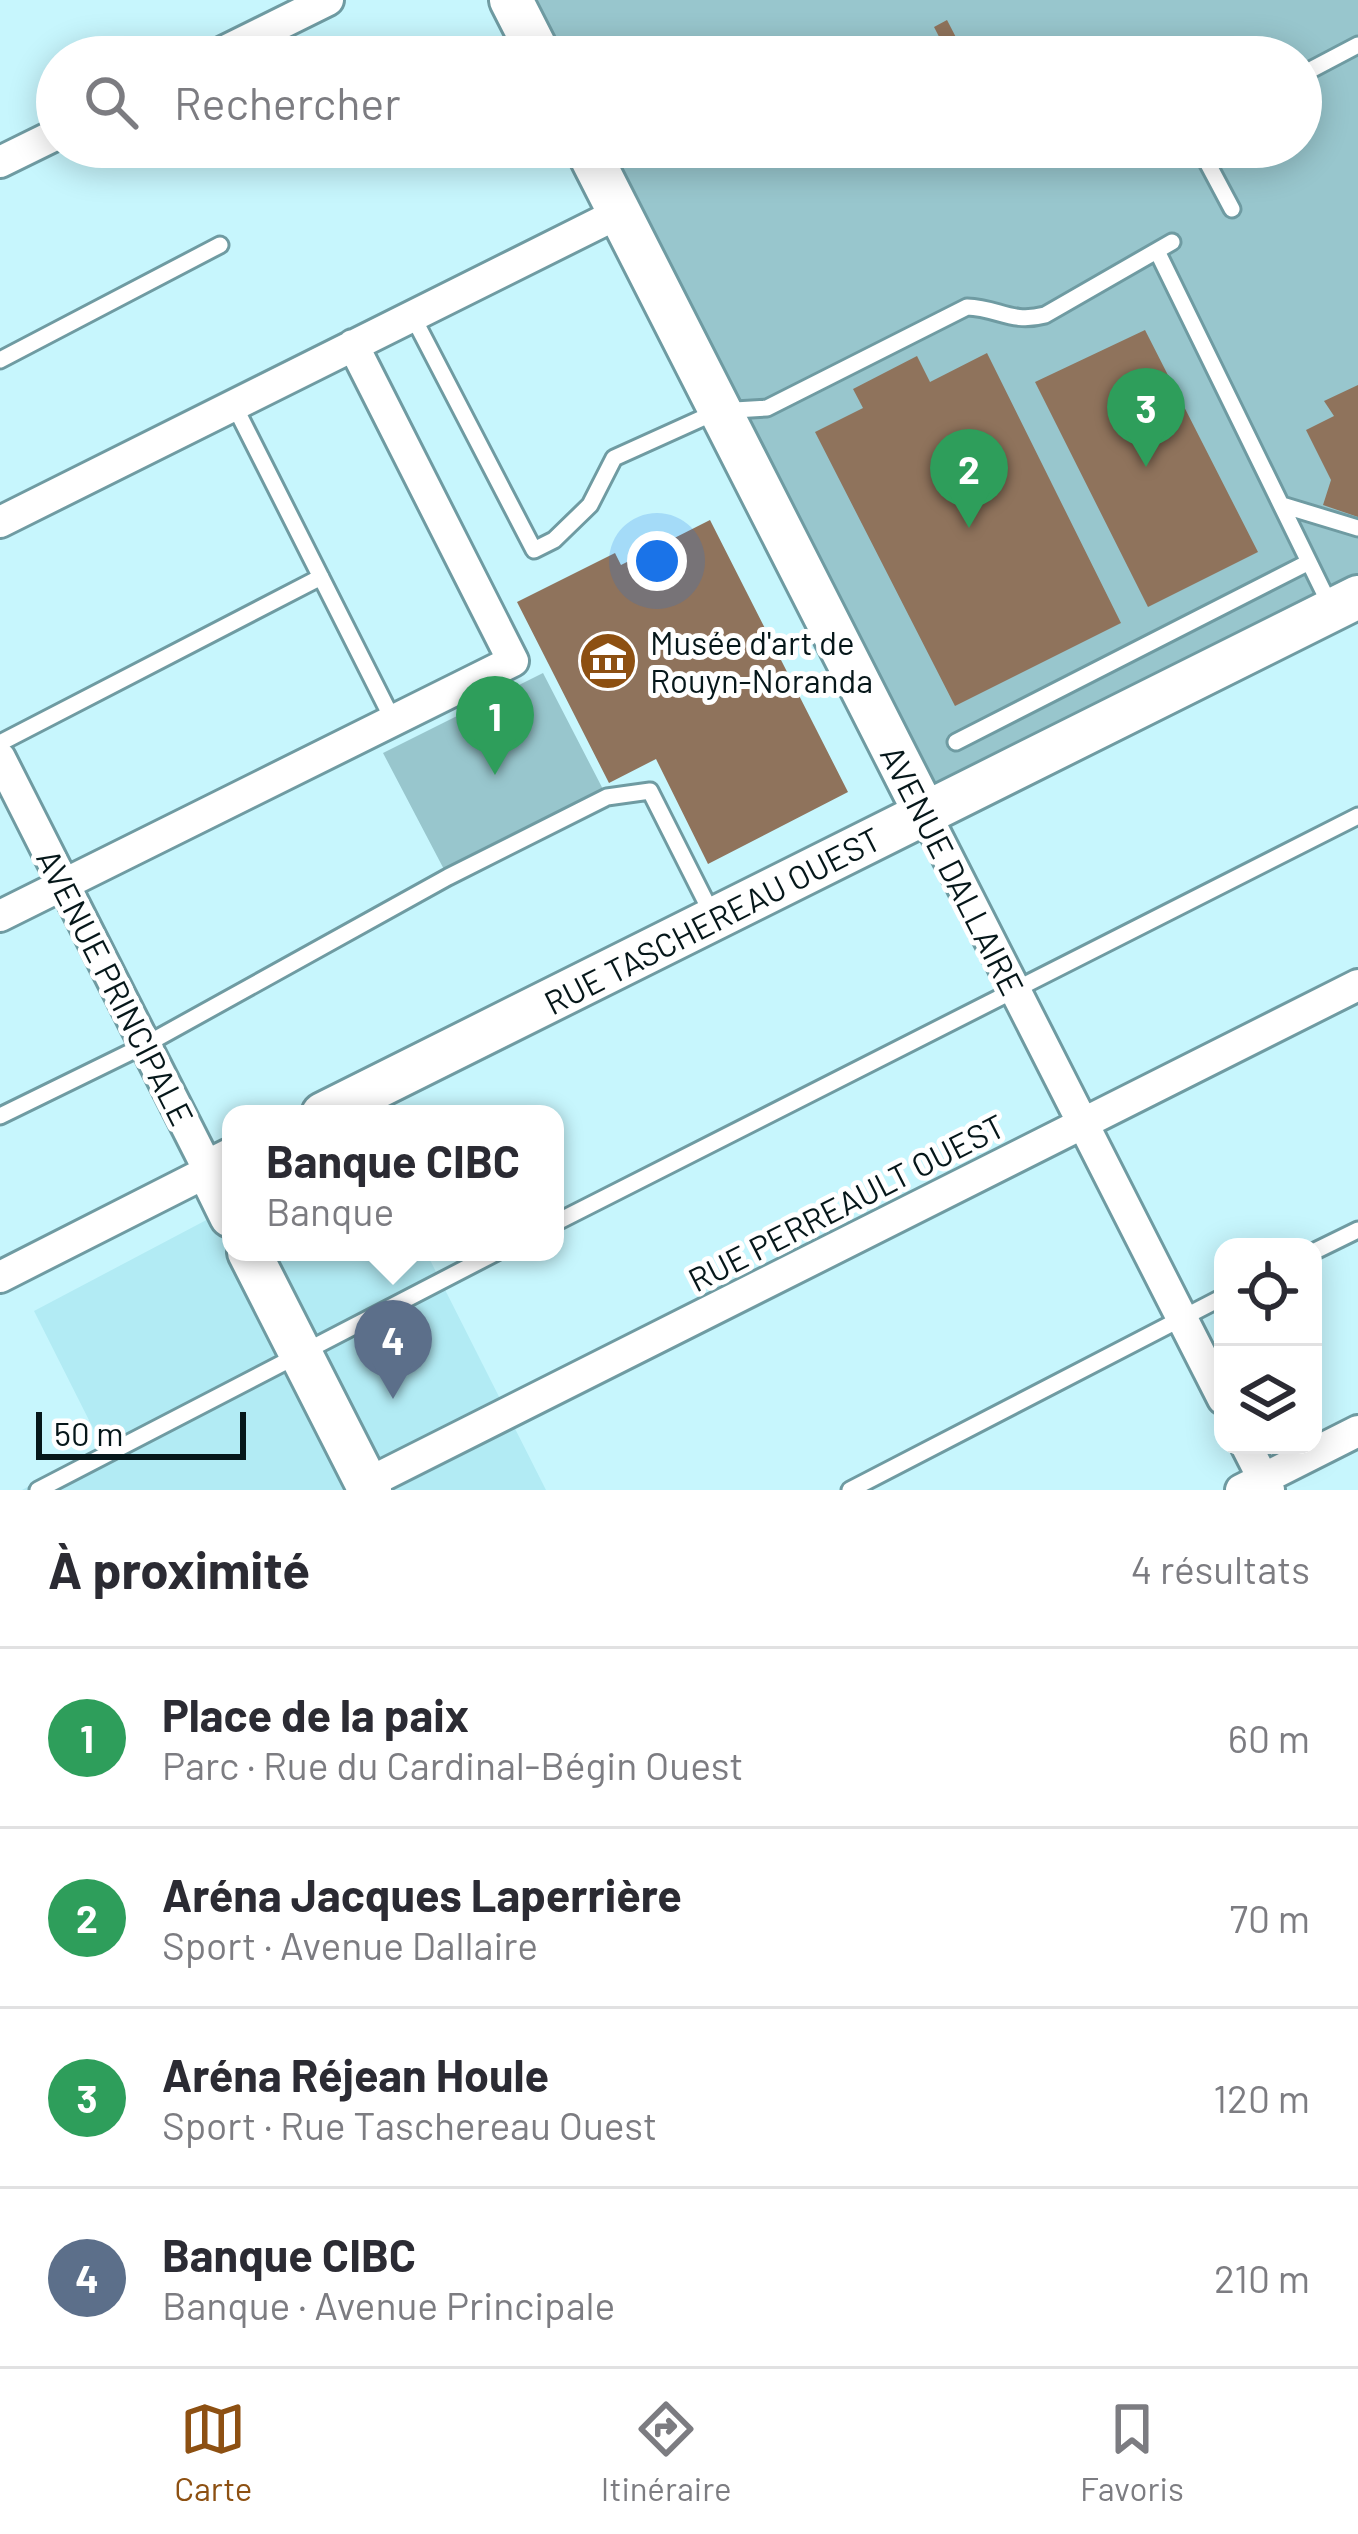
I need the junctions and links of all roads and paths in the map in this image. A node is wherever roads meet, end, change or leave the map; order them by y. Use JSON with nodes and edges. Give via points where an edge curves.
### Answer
{"nodes":[{"id":1,"x":328,"y":0,"type":"edge"},
{"id":2,"x":511,"y":0,"type":"edge"},
{"id":3,"x":255,"y":36,"type":"edge"},
{"id":4,"x":529,"y":36,"type":"edge"},
{"id":5,"x":1358,"y":45,"type":"edge"},
{"id":6,"x":1322,"y":64,"type":"edge"},
{"id":7,"x":36,"y":144,"type":"edge"},
{"id":8,"x":0,"y":162,"type":"edge"},
{"id":9,"x":597,"y":168,"type":"edge"},
{"id":10,"x":1210,"y":168,"type":"edge"},
{"id":11,"x":1232,"y":209,"type":"dead end"},
{"id":12,"x":620,"y":213,"type":"junction"},
{"id":13,"x":220,"y":244,"type":"dead end"},
{"id":14,"x":412,"y":315,"type":"junction"},
{"id":15,"x":353,"y":345,"type":"junction"},
{"id":16,"x":0,"y":360,"type":"edge"},
{"id":17,"x":234,"y":405,"type":"junction"},
{"id":18,"x":718,"y":411,"type":"junction"},
{"id":19,"x":1282,"y":505,"type":"junction"},
{"id":20,"x":0,"y":522,"type":"edge"},
{"id":21,"x":1358,"y":528,"type":"edge"},
{"id":22,"x":1309,"y":562,"type":"junction"},
{"id":23,"x":321,"y":577,"type":"junction"},
{"id":24,"x":1345,"y":603,"type":"edge"},
{"id":25,"x":394,"y":720,"type":"junction"},
{"id":26,"x":956,"y":742,"type":"dead end"},
{"id":27,"x":0,"y":743,"type":"edge"},
{"id":28,"x":0,"y":758,"type":"edge"},
{"id":29,"x":925,"y":814,"type":"junction"},
{"id":30,"x":1358,"y":816,"type":"edge"},
{"id":31,"x":64,"y":884,"type":"junction"},
{"id":32,"x":0,"y":916,"type":"edge"},
{"id":33,"x":715,"y":919,"type":"junction"},
{"id":34,"x":1358,"y":985,"type":"edge"},
{"id":35,"x":1015,"y":991,"type":"junction"},
{"id":36,"x":145,"y":1045,"type":"junction"},
{"id":37,"x":341,"y":1105,"type":"edge"},
{"id":38,"x":0,"y":1116,"type":"edge"},
{"id":39,"x":1083,"y":1123,"type":"junction"},
{"id":40,"x":220,"y":1166,"type":"edge"},
{"id":41,"x":564,"y":1218,"type":"edge"},
{"id":42,"x":1358,"y":1230,"type":"edge"},
{"id":43,"x":1322,"y":1248,"type":"edge"},
{"id":44,"x":254,"y":1261,"type":"edge"},
{"id":45,"x":479,"y":1261,"type":"edge"},
{"id":46,"x":0,"y":1277,"type":"edge"},
{"id":47,"x":1214,"y":1302,"type":"edge"},
{"id":48,"x":1181,"y":1318,"type":"junction"},
{"id":49,"x":300,"y":1352,"type":"junction"},
{"id":50,"x":1214,"y":1382,"type":"edge"},
{"id":51,"x":1358,"y":1430,"type":"edge"},
{"id":52,"x":1249,"y":1454,"type":"edge"},
{"id":53,"x":1258,"y":1486,"type":"edge"},
{"id":54,"x":364,"y":1488,"type":"edge"},
{"id":55,"x":38,"y":1490,"type":"edge"},
{"id":56,"x":850,"y":1490,"type":"edge"}],
"edges":[{"from":1,"to":3,"type":"street"},
{"from":2,"to":4,"type":"street"},
{"from":5,"to":6,"type":"lane"},
{"from":7,"to":8,"type":"street"},
{"from":9,"to":12,"type":"street","name":"AVENUE DALLAIRE"},
{"from":10,"to":11,"type":"lane"},
{"from":12,"to":14,"type":"street"},
{"from":12,"to":18,"type":"street","name":"AVENUE DALLAIRE"},
{"from":13,"to":16,"type":"lane"},
{"from":14,"to":15,"type":"street"},
{"from":14,"to":18,"type":"lane","via":[[533,550],[590,505],[614,458]]},
{"from":15,"to":17,"type":"street"},
{"from":15,"to":25,"type":"street","via":[[513,661]]},
{"from":17,"to":20,"type":"street"},
{"from":17,"to":23,"type":"lane"},
{"from":18,"to":19,"type":"lane","via":[[767,408],[967,307],[1022,321],[1045,315],[1165,246]]},
{"from":18,"to":29,"type":"street","name":"AVENUE DALLAIRE"},
{"from":19,"to":21,"type":"lane"},
{"from":19,"to":22,"type":"lane"},
{"from":22,"to":24,"type":"lane"},
{"from":22,"to":26,"type":"lane"},
{"from":23,"to":25,"type":"lane"},
{"from":23,"to":27,"type":"lane"},
{"from":24,"to":29,"type":"street","name":"RUE TASCHEREAU OUEST"},
{"from":25,"to":31,"type":"street"},
{"from":28,"to":31,"type":"street","name":"AVENUE PRINCIPALE"},
{"from":29,"to":33,"type":"street","name":"RUE TASCHEREAU OUEST"},
{"from":29,"to":35,"type":"street","name":"AVENUE DALLAIRE"},
{"from":30,"to":35,"type":"lane"},
{"from":31,"to":32,"type":"street"},
{"from":31,"to":36,"type":"street","name":"AVENUE PRINCIPALE"},
{"from":33,"to":36,"type":"lane","via":[[650,791],[607,796]]},
{"from":33,"to":37,"type":"street","name":"RUE TASCHEREAU OUEST"},
{"from":34,"to":39,"type":"street","name":"RUE PERREAULT OUEST"},
{"from":35,"to":39,"type":"street","name":"AVENUE DALLAIRE"},
{"from":35,"to":41,"type":"lane"},
{"from":36,"to":38,"type":"lane"},
{"from":36,"to":40,"type":"street","name":"AVENUE PRINCIPALE"},
{"from":39,"to":48,"type":"street","name":"AVENUE DALLAIRE"},
{"from":39,"to":54,"type":"street","name":"RUE PERREAULT OUEST"},
{"from":40,"to":46,"type":"street"},
{"from":42,"to":43,"type":"lane"},
{"from":44,"to":49,"type":"street"},
{"from":45,"to":49,"type":"lane"},
{"from":47,"to":48,"type":"lane"},
{"from":48,"to":50,"type":"street","name":"AVENUE DALLAIRE"},
{"from":48,"to":56,"type":"lane"},
{"from":49,"to":54,"type":"street"},
{"from":49,"to":55,"type":"lane"},
{"from":51,"to":53,"type":"street"},
{"from":52,"to":53,"type":"street"}]}
